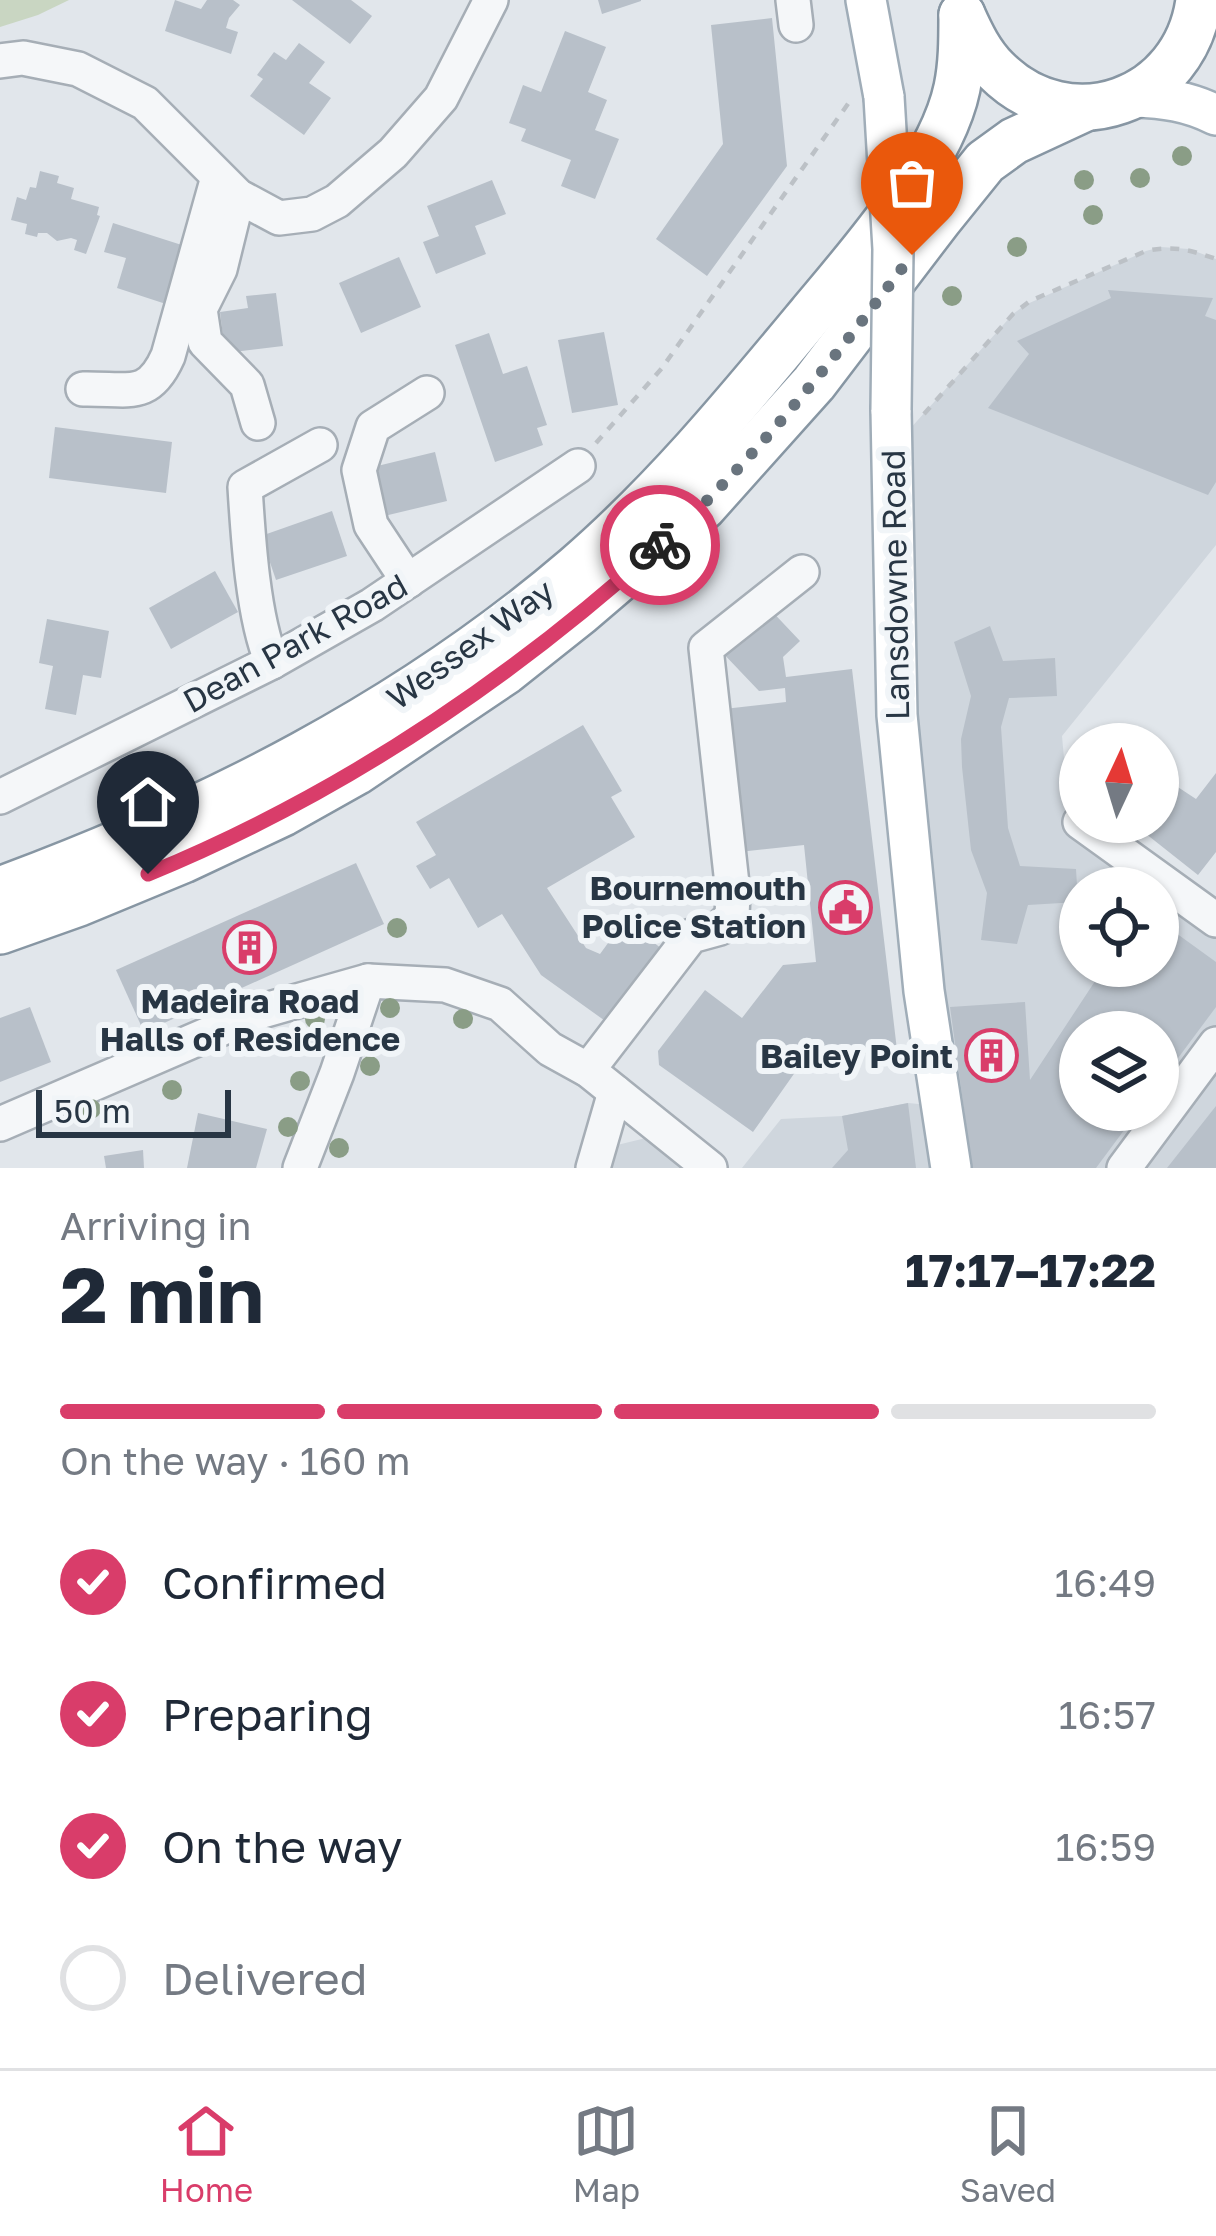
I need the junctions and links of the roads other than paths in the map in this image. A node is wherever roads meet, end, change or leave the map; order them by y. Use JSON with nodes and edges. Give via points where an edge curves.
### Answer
{"nodes":[{"id":1,"x":491,"y":0,"type":"edge"},
{"id":2,"x":866,"y":0,"type":"edge"},
{"id":3,"x":1198,"y":0,"type":"edge"},
{"id":4,"x":1208,"y":0,"type":"edge"},
{"id":5,"x":962,"y":8,"type":"edge"},
{"id":6,"x":1216,"y":13,"type":"edge"},
{"id":7,"x":0,"y":61,"type":"edge"},
{"id":8,"x":1133,"y":97,"type":"junction"},
{"id":9,"x":1082,"y":109,"type":"junction"},
{"id":10,"x":1216,"y":115,"type":"edge"},
{"id":11,"x":228,"y":186,"type":"junction"},
{"id":12,"x":83,"y":389,"type":"dead end"},
{"id":13,"x":428,"y":393,"type":"dead end"},
{"id":14,"x":258,"y":423,"type":"dead end"},
{"id":15,"x":320,"y":445,"type":"dead end"},
{"id":16,"x":578,"y":466,"type":"road end"},
{"id":17,"x":802,"y":572,"type":"dead end"},
{"id":18,"x":408,"y":581,"type":"junction"},
{"id":19,"x":272,"y":662,"type":"junction"},
{"id":20,"x":0,"y":797,"type":"edge"},
{"id":21,"x":1113,"y":843,"type":"edge"},
{"id":22,"x":0,"y":890,"type":"edge"},
{"id":23,"x":1211,"y":907,"type":"edge"},
{"id":24,"x":0,"y":931,"type":"edge"},
{"id":25,"x":368,"y":981,"type":"junction"},
{"id":26,"x":1216,"y":1045,"type":"edge"},
{"id":27,"x":588,"y":1070,"type":"junction"},
{"id":28,"x":615,"y":1092,"type":"junction"},
{"id":29,"x":0,"y":1124,"type":"edge"},
{"id":30,"x":300,"y":1168,"type":"edge"},
{"id":31,"x":593,"y":1168,"type":"edge"},
{"id":32,"x":710,"y":1168,"type":"edge"},
{"id":33,"x":951,"y":1168,"type":"edge"},
{"id":34,"x":1124,"y":1168,"type":"edge"}],
"edges":[{"from":1,"to":11,"type":"street","via":[[440,98],[337,201],[279,218]]},
{"from":2,"to":33,"type":"main road","name":"Lansdowne Road","bridge":true,"via":[[883,90],[892,250],[897,715]]},
{"from":3,"to":8,"type":"highway","via":[[1183,52]]},
{"from":4,"to":6,"type":"main road"},
{"from":5,"to":9,"type":"highway","via":[[976,46],[998,72],[1024,91]]},
{"from":5,"to":22,"type":"highway","name":"Wessex Way","via":[[956,91],[914,180],[748,390],[576,568],[473,648],[296,759]]},
{"from":7,"to":11,"type":"street","via":[[78,69],[145,103]]},
{"from":8,"to":9,"type":"highway","name":"Wessex Way"},
{"from":8,"to":10,"type":"main road","via":[[1170,98]]},
{"from":9,"to":24,"type":"highway","name":"Wessex Way","via":[[986,162],[814,383],[703,507],[506,671],[283,813]]},
{"from":11,"to":12,"type":"street","via":[[158,377],[145,388]]},
{"from":11,"to":14,"type":"street","via":[[220,269],[200,309],[205,341],[247,386]]},
{"from":13,"to":18,"type":"street","via":[[373,427],[359,470],[371,525]]},
{"from":15,"to":19,"type":"street","via":[[245,487]]},
{"from":16,"to":18,"type":"street","name":"Dean Park Road"},
{"from":17,"to":27,"type":"street","via":[[706,648],[732,916],[691,936]]},
{"from":18,"to":19,"type":"street","name":"Dean Park Road"},
{"from":19,"to":20,"type":"street","name":"Dean Park Road"},
{"from":21,"to":23,"type":"street"},
{"from":25,"to":27,"type":"street","via":[[445,986],[500,1004]]},
{"from":25,"to":29,"type":"street","via":[[262,1011]]},
{"from":25,"to":30,"type":"street"},
{"from":26,"to":34,"type":"street"},
{"from":27,"to":28,"type":"street"},
{"from":28,"to":31,"type":"street"},
{"from":28,"to":32,"type":"street"}]}
